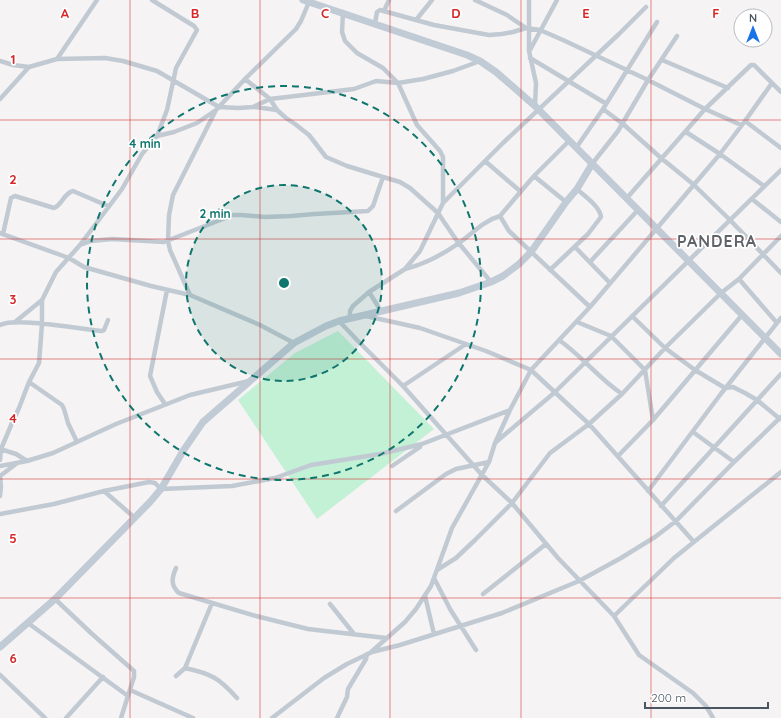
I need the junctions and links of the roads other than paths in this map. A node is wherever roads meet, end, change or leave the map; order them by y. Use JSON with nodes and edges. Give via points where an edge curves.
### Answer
{"nodes":[{"id":1,"x":97,"y":0,"type":"edge"},
{"id":2,"x":152,"y":0,"type":"edge"},
{"id":3,"x":389,"y":0,"type":"edge"},
{"id":4,"x":432,"y":0,"type":"edge"},
{"id":5,"x":475,"y":0,"type":"edge"},
{"id":6,"x":529,"y":0,"type":"edge"},
{"id":7,"x":557,"y":0,"type":"edge"},
{"id":8,"x":306,"y":1,"type":"edge"},
{"id":9,"x":646,"y":7,"type":"dead end"},
{"id":10,"x":343,"y":12,"type":"junction"},
{"id":11,"x":384,"y":12,"type":"junction"},
{"id":12,"x":416,"y":20,"type":"junction"},
{"id":13,"x":657,"y":22,"type":"dead end"},
{"id":14,"x":375,"y":23,"type":"junction"},
{"id":15,"x":527,"y":28,"type":"junction"},
{"id":16,"x":540,"y":30,"type":"junction"},
{"id":17,"x":677,"y":36,"type":"dead end"},
{"id":18,"x":529,"y":51,"type":"junction"},
{"id":19,"x":596,"y":56,"type":"junction"},
{"id":20,"x":530,"y":58,"type":"junction"},
{"id":21,"x":57,"y":59,"type":"junction"},
{"id":22,"x":662,"y":60,"type":"junction"},
{"id":23,"x":0,"y":61,"type":"edge"},
{"id":24,"x":480,"y":61,"type":"junction"},
{"id":25,"x":29,"y":67,"type":"junction"},
{"id":26,"x":626,"y":70,"type":"junction"},
{"id":27,"x":245,"y":79,"type":"junction"},
{"id":28,"x":173,"y":80,"type":"junction"},
{"id":29,"x":648,"y":80,"type":"junction"},
{"id":30,"x":570,"y":81,"type":"junction"},
{"id":31,"x":398,"y":83,"type":"junction"},
{"id":32,"x":772,"y":83,"type":"junction"},
{"id":33,"x":728,"y":88,"type":"junction"},
{"id":34,"x":781,"y":92,"type":"edge"},
{"id":35,"x":0,"y":99,"type":"edge"},
{"id":36,"x":270,"y":99,"type":"junction"},
{"id":37,"x":605,"y":103,"type":"junction"},
{"id":38,"x":253,"y":107,"type":"junction"},
{"id":39,"x":537,"y":108,"type":"junction"},
{"id":40,"x":217,"y":109,"type":"junction"},
{"id":41,"x":603,"y":109,"type":"junction"},
{"id":42,"x":705,"y":109,"type":"junction"},
{"id":43,"x":277,"y":110,"type":"junction"},
{"id":44,"x":743,"y":123,"type":"junction"},
{"id":45,"x":623,"y":124,"type":"junction"},
{"id":46,"x":686,"y":132,"type":"junction"},
{"id":47,"x":157,"y":136,"type":"junction"},
{"id":48,"x":569,"y":141,"type":"junction"},
{"id":49,"x":576,"y":148,"type":"junction"},
{"id":50,"x":781,"y":148,"type":"edge"},
{"id":51,"x":720,"y":154,"type":"junction"},
{"id":52,"x":661,"y":158,"type":"junction"},
{"id":53,"x":485,"y":161,"type":"junction"},
{"id":54,"x":592,"y":164,"type":"junction"},
{"id":55,"x":781,"y":170,"type":"edge"},
{"id":56,"x":534,"y":176,"type":"junction"},
{"id":57,"x":383,"y":177,"type":"junction"},
{"id":58,"x":693,"y":184,"type":"junction"},
{"id":59,"x":764,"y":186,"type":"junction"},
{"id":60,"x":577,"y":189,"type":"junction"},
{"id":61,"x":520,"y":191,"type":"junction"},
{"id":62,"x":626,"y":199,"type":"junction"},
{"id":63,"x":752,"y":199,"type":"junction"},
{"id":64,"x":566,"y":202,"type":"junction"},
{"id":65,"x":443,"y":203,"type":"junction"},
{"id":66,"x":108,"y":206,"type":"junction"},
{"id":67,"x":638,"y":210,"type":"junction"},
{"id":68,"x":438,"y":213,"type":"junction"},
{"id":69,"x":500,"y":216,"type":"junction"},
{"id":70,"x":730,"y":220,"type":"junction"},
{"id":71,"x":781,"y":222,"type":"edge"},
{"id":72,"x":656,"y":228,"type":"junction"},
{"id":73,"x":1,"y":233,"type":"edge"},
{"id":74,"x":780,"y":239,"type":"edge"},
{"id":75,"x":168,"y":241,"type":"junction"},
{"id":76,"x":459,"y":243,"type":"junction"},
{"id":77,"x":80,"y":244,"type":"junction"},
{"id":78,"x":575,"y":247,"type":"junction"},
{"id":79,"x":532,"y":252,"type":"junction"},
{"id":80,"x":764,"y":254,"type":"junction"},
{"id":81,"x":69,"y":258,"type":"junction"},
{"id":82,"x":689,"y":260,"type":"junction"},
{"id":83,"x":590,"y":262,"type":"junction"},
{"id":84,"x":405,"y":269,"type":"junction"},
{"id":85,"x":550,"y":270,"type":"junction"},
{"id":86,"x":781,"y":273,"type":"edge"},
{"id":87,"x":739,"y":279,"type":"junction"},
{"id":88,"x":491,"y":282,"type":"junction"},
{"id":89,"x":610,"y":283,"type":"junction"},
{"id":90,"x":167,"y":290,"type":"junction"},
{"id":91,"x":369,"y":292,"type":"junction"},
{"id":92,"x":721,"y":293,"type":"junction"},
{"id":93,"x":190,"y":294,"type":"junction"},
{"id":94,"x":42,"y":300,"type":"junction"},
{"id":95,"x":590,"y":307,"type":"junction"},
{"id":96,"x":381,"y":311,"type":"junction"},
{"id":97,"x":742,"y":315,"type":"junction"},
{"id":98,"x":362,"y":316,"type":"junction"},
{"id":99,"x":632,"y":316,"type":"junction"},
{"id":100,"x":781,"y":318,"type":"edge"},
{"id":101,"x":350,"y":319,"type":"junction"},
{"id":102,"x":108,"y":320,"type":"dead end"},
{"id":103,"x":339,"y":321,"type":"junction"},
{"id":104,"x":15,"y":322,"type":"junction"},
{"id":105,"x":577,"y":322,"type":"junction"},
{"id":106,"x":777,"y":323,"type":"junction"},
{"id":107,"x":42,"y":324,"type":"junction"},
{"id":108,"x":0,"y":325,"type":"edge"},
{"id":109,"x":611,"y":336,"type":"junction"},
{"id":110,"x":765,"y":338,"type":"junction"},
{"id":111,"x":559,"y":340,"type":"junction"},
{"id":112,"x":294,"y":343,"type":"junction"},
{"id":113,"x":466,"y":344,"type":"junction"},
{"id":114,"x":665,"y":348,"type":"junction"},
{"id":115,"x":781,"y":354,"type":"edge"},
{"id":116,"x":585,"y":362,"type":"junction"},
{"id":117,"x":531,"y":370,"type":"junction"},
{"id":118,"x":645,"y":370,"type":"junction"},
{"id":119,"x":695,"y":370,"type":"junction"},
{"id":120,"x":781,"y":374,"type":"edge"},
{"id":121,"x":250,"y":380,"type":"junction"},
{"id":122,"x":28,"y":382,"type":"junction"},
{"id":123,"x":403,"y":386,"type":"junction"},
{"id":124,"x":726,"y":388,"type":"junction"},
{"id":125,"x":554,"y":393,"type":"junction"},
{"id":126,"x":622,"y":394,"type":"junction"},
{"id":127,"x":757,"y":400,"type":"junction"},
{"id":128,"x":165,"y":404,"type":"junction"},
{"id":129,"x":510,"y":410,"type":"junction"},
{"id":130,"x":780,"y":418,"type":"edge"},
{"id":131,"x":653,"y":420,"type":"junction"},
{"id":132,"x":589,"y":424,"type":"junction"},
{"id":133,"x":693,"y":432,"type":"junction"},
{"id":134,"x":446,"y":434,"type":"junction"},
{"id":135,"x":77,"y":442,"type":"junction"},
{"id":136,"x":495,"y":443,"type":"junction"},
{"id":137,"x":422,"y":444,"type":"junction"},
{"id":138,"x":715,"y":447,"type":"junction"},
{"id":139,"x":1,"y":449,"type":"edge"},
{"id":140,"x":618,"y":456,"type":"junction"},
{"id":141,"x":0,"y":460,"type":"edge"},
{"id":142,"x":27,"y":461,"type":"junction"},
{"id":143,"x":489,"y":462,"type":"junction"},
{"id":144,"x":734,"y":462,"type":"junction"},
{"id":145,"x":18,"y":463,"type":"junction"},
{"id":146,"x":0,"y":466,"type":"edge"},
{"id":147,"x":392,"y":466,"type":"dead end"},
{"id":148,"x":475,"y":466,"type":"junction"},
{"id":149,"x":781,"y":472,"type":"edge"},
{"id":150,"x":482,"y":475,"type":"junction"},
{"id":151,"x":0,"y":476,"type":"edge"},
{"id":152,"x":161,"y":489,"type":"junction"},
{"id":153,"x":104,"y":491,"type":"junction"},
{"id":154,"x":648,"y":491,"type":"junction"},
{"id":155,"x":0,"y":496,"type":"edge"},
{"id":156,"x":512,"y":503,"type":"junction"},
{"id":157,"x":661,"y":506,"type":"junction"},
{"id":158,"x":396,"y":511,"type":"dead end"},
{"id":159,"x":0,"y":514,"type":"edge"},
{"id":160,"x":135,"y":518,"type":"junction"},
{"id":161,"x":676,"y":521,"type":"junction"},
{"id":162,"x":694,"y":542,"type":"junction"},
{"id":163,"x":546,"y":544,"type":"junction"},
{"id":164,"x":176,"y":568,"type":"dead end"},
{"id":165,"x":437,"y":570,"type":"junction"},
{"id":166,"x":434,"y":578,"type":"junction"},
{"id":167,"x":579,"y":581,"type":"junction"},
{"id":168,"x":483,"y":594,"type":"dead end"},
{"id":169,"x":425,"y":596,"type":"junction"},
{"id":170,"x":55,"y":599,"type":"junction"},
{"id":171,"x":212,"y":603,"type":"junction"},
{"id":172,"x":330,"y":604,"type":"dead end"},
{"id":173,"x":614,"y":616,"type":"junction"},
{"id":174,"x":28,"y":623,"type":"junction"},
{"id":175,"x":460,"y":626,"type":"junction"},
{"id":176,"x":354,"y":634,"type":"junction"},
{"id":177,"x":434,"y":634,"type":"junction"},
{"id":178,"x":386,"y":638,"type":"junction"},
{"id":179,"x":0,"y":647,"type":"edge"},
{"id":180,"x":476,"y":650,"type":"dead end"},
{"id":181,"x":368,"y":653,"type":"junction"},
{"id":182,"x":186,"y":668,"type":"junction"},
{"id":183,"x":0,"y":674,"type":"edge"},
{"id":184,"x":176,"y":676,"type":"dead end"},
{"id":185,"x":103,"y":677,"type":"junction"},
{"id":186,"x":129,"y":693,"type":"junction"},
{"id":187,"x":237,"y":698,"type":"dead end"},
{"id":188,"x":45,"y":718,"type":"edge"},
{"id":189,"x":66,"y":718,"type":"edge"},
{"id":190,"x":121,"y":718,"type":"edge"},
{"id":191,"x":193,"y":718,"type":"edge"},
{"id":192,"x":272,"y":718,"type":"edge"},
{"id":193,"x":337,"y":718,"type":"edge"},
{"id":194,"x":713,"y":718,"type":"edge"}],
"edges":[{"from":1,"to":21,"type":"street"},
{"from":2,"to":28,"type":"street","via":[[196,29],[176,68]]},
{"from":3,"to":11,"type":"street"},
{"from":4,"to":12,"type":"street"},
{"from":5,"to":15,"type":"street"},
{"from":6,"to":15,"type":"street"},
{"from":7,"to":16,"type":"street"},
{"from":8,"to":10,"type":"street"},
{"from":8,"to":27,"type":"street","via":[[301,21],[296,29]]},
{"from":9,"to":19,"type":"street"},
{"from":10,"to":14,"type":"street"},
{"from":10,"to":31,"type":"street","via":[[342,32],[348,45],[383,68]]},
{"from":11,"to":12,"type":"street"},
{"from":11,"to":14,"type":"street","via":[[378,11]]},
{"from":12,"to":15,"type":"street","via":[[489,34]]},
{"from":13,"to":26,"type":"street"},
{"from":14,"to":24,"type":"street"},
{"from":15,"to":16,"type":"street"},
{"from":15,"to":18,"type":"street"},
{"from":16,"to":18,"type":"street"},
{"from":16,"to":19,"type":"street"},
{"from":17,"to":22,"type":"street"},
{"from":18,"to":20,"type":"street"},
{"from":19,"to":26,"type":"street"},
{"from":19,"to":30,"type":"street"},
{"from":20,"to":30,"type":"street"},
{"from":20,"to":39,"type":"street","via":[[536,83]]},
{"from":21,"to":25,"type":"street"},
{"from":21,"to":28,"type":"street","via":[[117,60],[157,71]]},
{"from":22,"to":29,"type":"street"},
{"from":22,"to":33,"type":"street"},
{"from":23,"to":25,"type":"street"},
{"from":24,"to":31,"type":"street","via":[[453,71]]},
{"from":24,"to":39,"type":"street"},
{"from":25,"to":35,"type":"street"},
{"from":26,"to":29,"type":"street"},
{"from":26,"to":37,"type":"street"},
{"from":27,"to":36,"type":"street"},
{"from":27,"to":40,"type":"street"},
{"from":28,"to":40,"type":"street"},
{"from":28,"to":47,"type":"street","via":[[167,110]]},
{"from":29,"to":42,"type":"street"},
{"from":29,"to":45,"type":"street"},
{"from":30,"to":37,"type":"street"},
{"from":30,"to":39,"type":"street"},
{"from":31,"to":36,"type":"street","via":[[376,81],[354,89]]},
{"from":31,"to":65,"type":"street","via":[[417,125],[443,157]]},
{"from":32,"to":33,"type":"street","via":[[753,64]]},
{"from":32,"to":34,"type":"street"},
{"from":32,"to":44,"type":"street"},
{"from":33,"to":42,"type":"street"},
{"from":36,"to":38,"type":"street"},
{"from":36,"to":43,"type":"street"},
{"from":37,"to":41,"type":"street"},
{"from":38,"to":40,"type":"street"},
{"from":38,"to":43,"type":"street"},
{"from":39,"to":48,"type":"street"},
{"from":39,"to":53,"type":"street"},
{"from":40,"to":47,"type":"street","via":[[197,123]]},
{"from":40,"to":75,"type":"street","via":[[173,195]]},
{"from":41,"to":45,"type":"street"},
{"from":41,"to":49,"type":"street"},
{"from":42,"to":44,"type":"street"},
{"from":42,"to":46,"type":"street"},
{"from":43,"to":57,"type":"street","via":[[309,135],[326,157]]},
{"from":44,"to":50,"type":"street"},
{"from":44,"to":51,"type":"street"},
{"from":45,"to":52,"type":"street"},
{"from":45,"to":54,"type":"street"},
{"from":46,"to":51,"type":"street"},
{"from":46,"to":52,"type":"street"},
{"from":47,"to":66,"type":"street"},
{"from":48,"to":49,"type":"street"},
{"from":48,"to":56,"type":"street"},
{"from":49,"to":54,"type":"street"},
{"from":51,"to":58,"type":"street"},
{"from":51,"to":59,"type":"street"},
{"from":52,"to":58,"type":"street"},
{"from":52,"to":62,"type":"street"},
{"from":53,"to":61,"type":"street"},
{"from":53,"to":65,"type":"street"},
{"from":54,"to":60,"type":"street"},
{"from":54,"to":62,"type":"street"},
{"from":55,"to":59,"type":"street"},
{"from":56,"to":61,"type":"street"},
{"from":56,"to":64,"type":"street"},
{"from":57,"to":68,"type":"street","via":[[410,188]]},
{"from":57,"to":75,"type":"street","via":[[373,206],[368,211],[265,217],[232,215]]},
{"from":58,"to":70,"type":"street"},
{"from":58,"to":72,"type":"street"},
{"from":59,"to":63,"type":"street"},
{"from":60,"to":64,"type":"street"},
{"from":60,"to":78,"type":"street","via":[[596,207],[601,217]]},
{"from":61,"to":69,"type":"street"},
{"from":62,"to":67,"type":"street"},
{"from":63,"to":70,"type":"street"},
{"from":63,"to":71,"type":"street"},
{"from":64,"to":79,"type":"street"},
{"from":65,"to":68,"type":"street"},
{"from":66,"to":73,"type":"street","via":[[73,191],[54,208],[15,196],[11,198]]},
{"from":66,"to":77,"type":"street"},
{"from":67,"to":72,"type":"street"},
{"from":67,"to":83,"type":"street"},
{"from":68,"to":76,"type":"street"},
{"from":68,"to":84,"type":"street","via":[[420,252]]},
{"from":69,"to":76,"type":"street","via":[[484,223]]},
{"from":69,"to":79,"type":"street","via":[[509,231]]},
{"from":70,"to":80,"type":"street"},
{"from":70,"to":82,"type":"street"},
{"from":72,"to":82,"type":"street"},
{"from":72,"to":89,"type":"street"},
{"from":73,"to":81,"type":"street"},
{"from":74,"to":80,"type":"street"},
{"from":75,"to":77,"type":"street","via":[[112,239]]},
{"from":75,"to":93,"type":"street","via":[[174,262]]},
{"from":76,"to":84,"type":"street","via":[[429,261]]},
{"from":76,"to":88,"type":"street"},
{"from":77,"to":81,"type":"street"},
{"from":78,"to":83,"type":"street"},
{"from":78,"to":85,"type":"street"},
{"from":79,"to":85,"type":"street"},
{"from":79,"to":88,"type":"street","via":[[509,272]]},
{"from":80,"to":86,"type":"street"},
{"from":80,"to":87,"type":"street"},
{"from":81,"to":90,"type":"street","via":[[84,267]]},
{"from":81,"to":94,"type":"street","via":[[56,272]]},
{"from":82,"to":92,"type":"street"},
{"from":82,"to":99,"type":"street"},
{"from":83,"to":89,"type":"street"},
{"from":84,"to":91,"type":"street"},
{"from":85,"to":95,"type":"street"},
{"from":87,"to":92,"type":"street"},
{"from":87,"to":106,"type":"street"},
{"from":88,"to":96,"type":"street"},
{"from":89,"to":95,"type":"street"},
{"from":90,"to":93,"type":"street"},
{"from":90,"to":128,"type":"street","via":[[150,373]]},
{"from":91,"to":96,"type":"street"},
{"from":91,"to":101,"type":"street","via":[[353,306]]},
{"from":92,"to":97,"type":"street"},
{"from":92,"to":114,"type":"street"},
{"from":93,"to":112,"type":"street"},
{"from":94,"to":104,"type":"street"},
{"from":94,"to":107,"type":"street"},
{"from":95,"to":105,"type":"street"},
{"from":96,"to":98,"type":"street"},
{"from":97,"to":110,"type":"street"},
{"from":97,"to":119,"type":"street"},
{"from":98,"to":101,"type":"street"},
{"from":98,"to":113,"type":"street","via":[[420,328]]},
{"from":99,"to":109,"type":"street"},
{"from":99,"to":114,"type":"street"},
{"from":100,"to":106,"type":"street"},
{"from":101,"to":103,"type":"street"},
{"from":102,"to":107,"type":"street","via":[[102,331]]},
{"from":103,"to":112,"type":"street"},
{"from":103,"to":123,"type":"street"},
{"from":104,"to":107,"type":"street"},
{"from":104,"to":108,"type":"street"},
{"from":105,"to":109,"type":"street"},
{"from":105,"to":111,"type":"street"},
{"from":106,"to":110,"type":"street"},
{"from":107,"to":122,"type":"street","via":[[39,363]]},
{"from":109,"to":116,"type":"street"},
{"from":109,"to":118,"type":"street"},
{"from":110,"to":115,"type":"street"},
{"from":110,"to":124,"type":"street"},
{"from":111,"to":116,"type":"street"},
{"from":111,"to":117,"type":"street"},
{"from":112,"to":121,"type":"street"},
{"from":113,"to":117,"type":"street"},
{"from":113,"to":123,"type":"street"},
{"from":114,"to":118,"type":"street"},
{"from":114,"to":119,"type":"street"},
{"from":116,"to":125,"type":"street"},
{"from":116,"to":126,"type":"street","via":[[608,385]]},
{"from":117,"to":125,"type":"street"},
{"from":117,"to":129,"type":"street"},
{"from":118,"to":126,"type":"street"},
{"from":118,"to":131,"type":"street"},
{"from":119,"to":124,"type":"street"},
{"from":119,"to":131,"type":"street"},
{"from":120,"to":127,"type":"street"},
{"from":121,"to":128,"type":"street"},
{"from":121,"to":152,"type":"street","via":[[203,422],[182,450]]},
{"from":122,"to":135,"type":"street","via":[[62,405]]},
{"from":122,"to":139,"type":"street"},
{"from":123,"to":134,"type":"street"},
{"from":124,"to":127,"type":"street","via":[[738,388]]},
{"from":124,"to":133,"type":"street"},
{"from":125,"to":132,"type":"street"},
{"from":125,"to":136,"type":"street"},
{"from":126,"to":132,"type":"street"},
{"from":127,"to":130,"type":"street"},
{"from":127,"to":138,"type":"street"},
{"from":128,"to":135,"type":"street"},
{"from":129,"to":134,"type":"street"},
{"from":129,"to":136,"type":"street"},
{"from":130,"to":144,"type":"street"},
{"from":131,"to":140,"type":"street"},
{"from":132,"to":140,"type":"street"},
{"from":132,"to":156,"type":"street","via":[[550,453]]},
{"from":133,"to":138,"type":"street"},
{"from":133,"to":154,"type":"street"},
{"from":134,"to":137,"type":"street"},
{"from":134,"to":148,"type":"street"},
{"from":135,"to":142,"type":"street"},
{"from":136,"to":143,"type":"street"},
{"from":137,"to":147,"type":"street"},
{"from":137,"to":152,"type":"street","via":[[310,465],[274,478],[232,486]]},
{"from":138,"to":144,"type":"street"},
{"from":138,"to":157,"type":"street"},
{"from":139,"to":141,"type":"street"},
{"from":139,"to":142,"type":"street"},
{"from":140,"to":154,"type":"street"},
{"from":142,"to":145,"type":"street"},
{"from":143,"to":148,"type":"street"},
{"from":143,"to":150,"type":"street"},
{"from":144,"to":161,"type":"street"},
{"from":145,"to":146,"type":"street"},
{"from":145,"to":151,"type":"street"},
{"from":148,"to":150,"type":"street"},
{"from":148,"to":158,"type":"street","via":[[456,469],[446,474]]},
{"from":149,"to":162,"type":"street"},
{"from":150,"to":156,"type":"street"},
{"from":150,"to":165,"type":"street","via":[[452,528]]},
{"from":151,"to":155,"type":"street"},
{"from":152,"to":153,"type":"street","via":[[155,483],[149,482]]},
{"from":152,"to":160,"type":"street"},
{"from":153,"to":159,"type":"street"},
{"from":153,"to":160,"type":"street"},
{"from":154,"to":157,"type":"street"},
{"from":156,"to":163,"type":"street"},
{"from":156,"to":165,"type":"street","via":[[456,558]]},
{"from":157,"to":161,"type":"street"},
{"from":160,"to":170,"type":"street"},
{"from":161,"to":162,"type":"street"},
{"from":161,"to":167,"type":"street","via":[[655,537]]},
{"from":162,"to":173,"type":"street"},
{"from":163,"to":167,"type":"street"},
{"from":163,"to":168,"type":"street"},
{"from":164,"to":171,"type":"street","via":[[172,582],[179,593]]},
{"from":165,"to":166,"type":"street"},
{"from":166,"to":169,"type":"street"},
{"from":166,"to":175,"type":"street"},
{"from":167,"to":173,"type":"street"},
{"from":167,"to":175,"type":"street","via":[[502,613]]},
{"from":169,"to":177,"type":"street"},
{"from":169,"to":178,"type":"street","via":[[404,622]]},
{"from":170,"to":174,"type":"street"},
{"from":170,"to":186,"type":"street","via":[[134,671]]},
{"from":171,"to":176,"type":"street","via":[[308,629]]},
{"from":171,"to":182,"type":"street"},
{"from":172,"to":176,"type":"street"},
{"from":173,"to":194,"type":"street","via":[[639,655],[693,693],[706,706]]},
{"from":174,"to":179,"type":"street"},
{"from":174,"to":185,"type":"street"},
{"from":175,"to":177,"type":"street"},
{"from":175,"to":180,"type":"street"},
{"from":176,"to":178,"type":"street"},
{"from":177,"to":181,"type":"street"},
{"from":178,"to":181,"type":"street"},
{"from":181,"to":192,"type":"street","via":[[324,678]]},
{"from":181,"to":193,"type":"street","via":[[348,689]]},
{"from":182,"to":184,"type":"street"},
{"from":182,"to":187,"type":"street","via":[[206,672],[217,678]]},
{"from":183,"to":188,"type":"street"},
{"from":185,"to":186,"type":"street"},
{"from":185,"to":189,"type":"street"},
{"from":186,"to":190,"type":"street"},
{"from":186,"to":191,"type":"street"}]}
